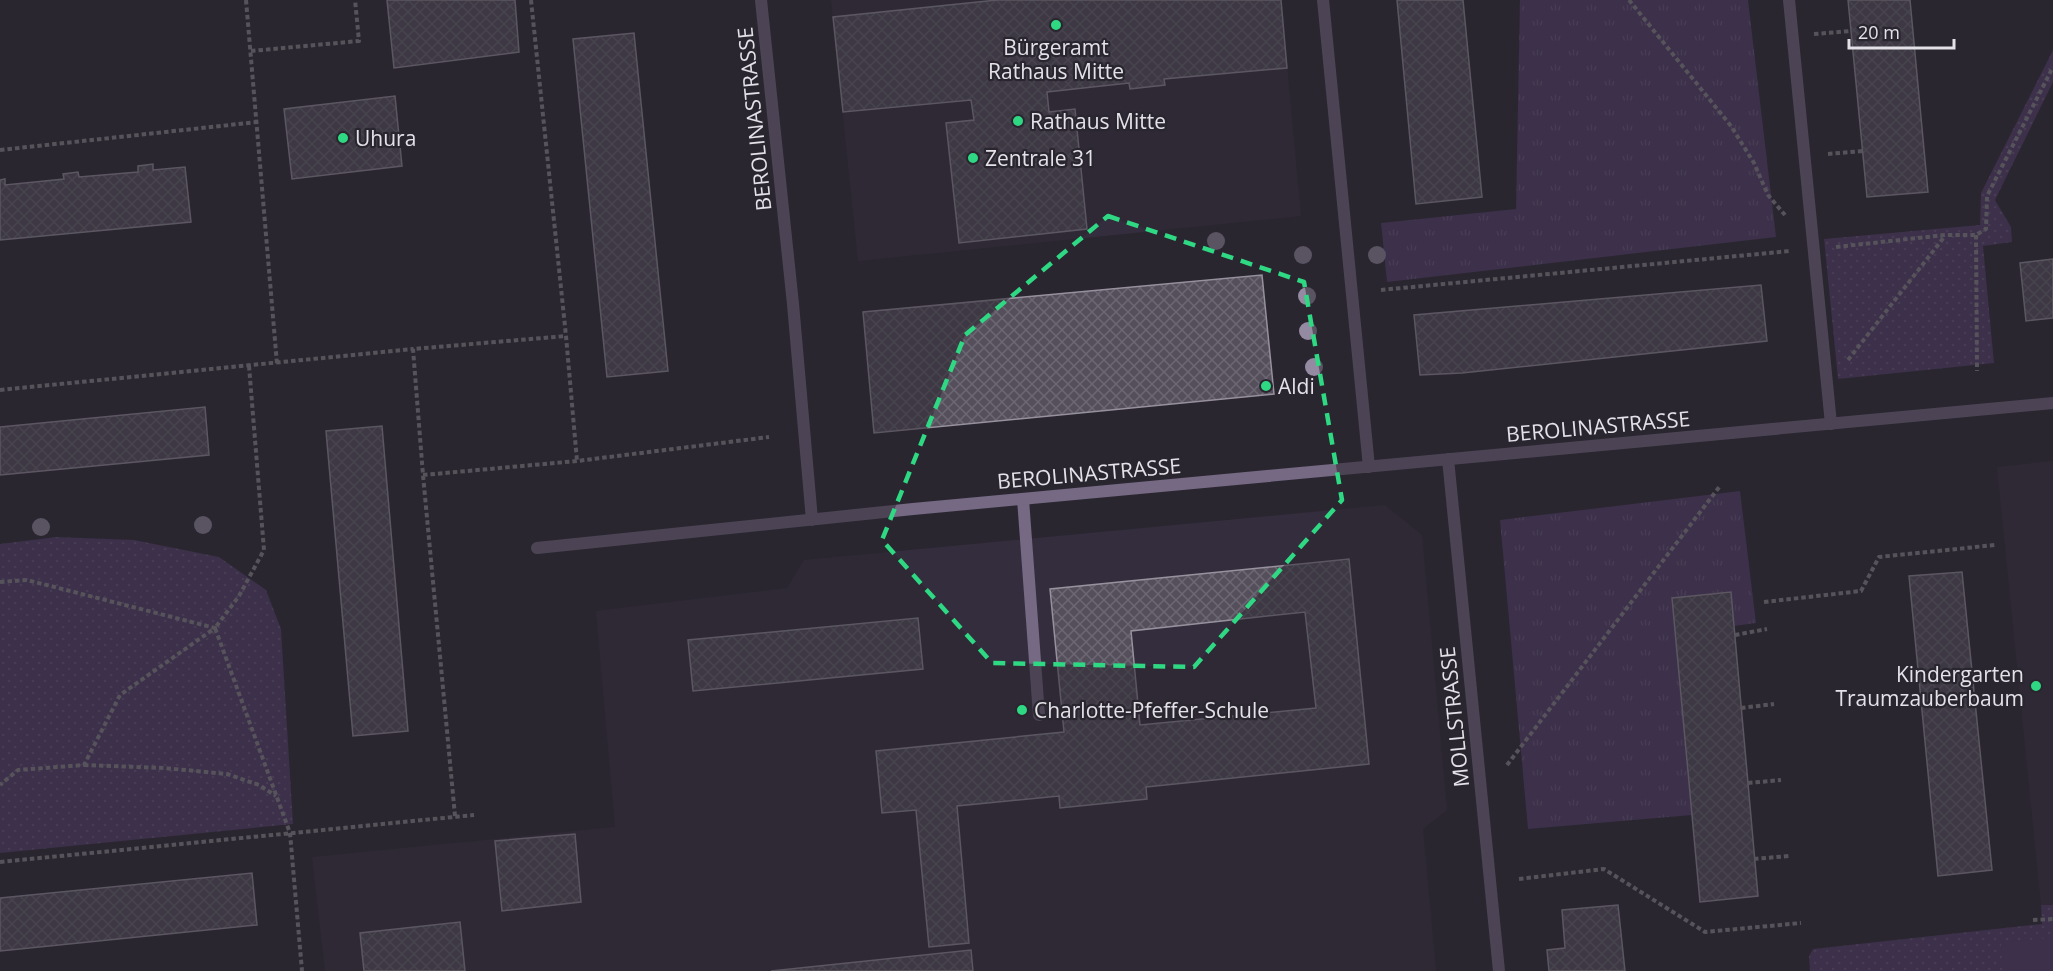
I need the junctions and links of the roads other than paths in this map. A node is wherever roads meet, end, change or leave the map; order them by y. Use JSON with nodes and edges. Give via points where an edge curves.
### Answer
{"nodes":[{"id":1,"x":761,"y":0,"type":"edge"},
{"id":2,"x":1323,"y":0,"type":"edge"},
{"id":3,"x":1789,"y":0,"type":"edge"},
{"id":4,"x":2053,"y":403,"type":"edge"},
{"id":5,"x":1831,"y":424,"type":"junction"},
{"id":6,"x":1448,"y":459,"type":"junction"},
{"id":7,"x":1369,"y":467,"type":"junction"},
{"id":8,"x":1023,"y":499,"type":"junction"},
{"id":9,"x":812,"y":520,"type":"junction"},
{"id":10,"x":537,"y":548,"type":"dead end"},
{"id":11,"x":1039,"y":715,"type":"dead end"},
{"id":12,"x":1499,"y":971,"type":"edge"}],
"edges":[{"from":1,"to":9,"type":"street","name":"BEROLINASTRASSE"},
{"from":2,"to":7,"type":"street"},
{"from":3,"to":5,"type":"street"},
{"from":4,"to":5,"type":"street","name":"BEROLINASTRASSE"},
{"from":5,"to":6,"type":"street","name":"BEROLINASTRASSE"},
{"from":6,"to":7,"type":"street","name":"BEROLINASTRASSE"},
{"from":6,"to":12,"type":"street","name":"MOLLSTRASSE"},
{"from":7,"to":8,"type":"street","name":"BEROLINASTRASSE"},
{"from":8,"to":9,"type":"street","name":"BEROLINASTRASSE"},
{"from":8,"to":11,"type":"street"},
{"from":9,"to":10,"type":"street","name":"BEROLINASTRASSE"}]}
